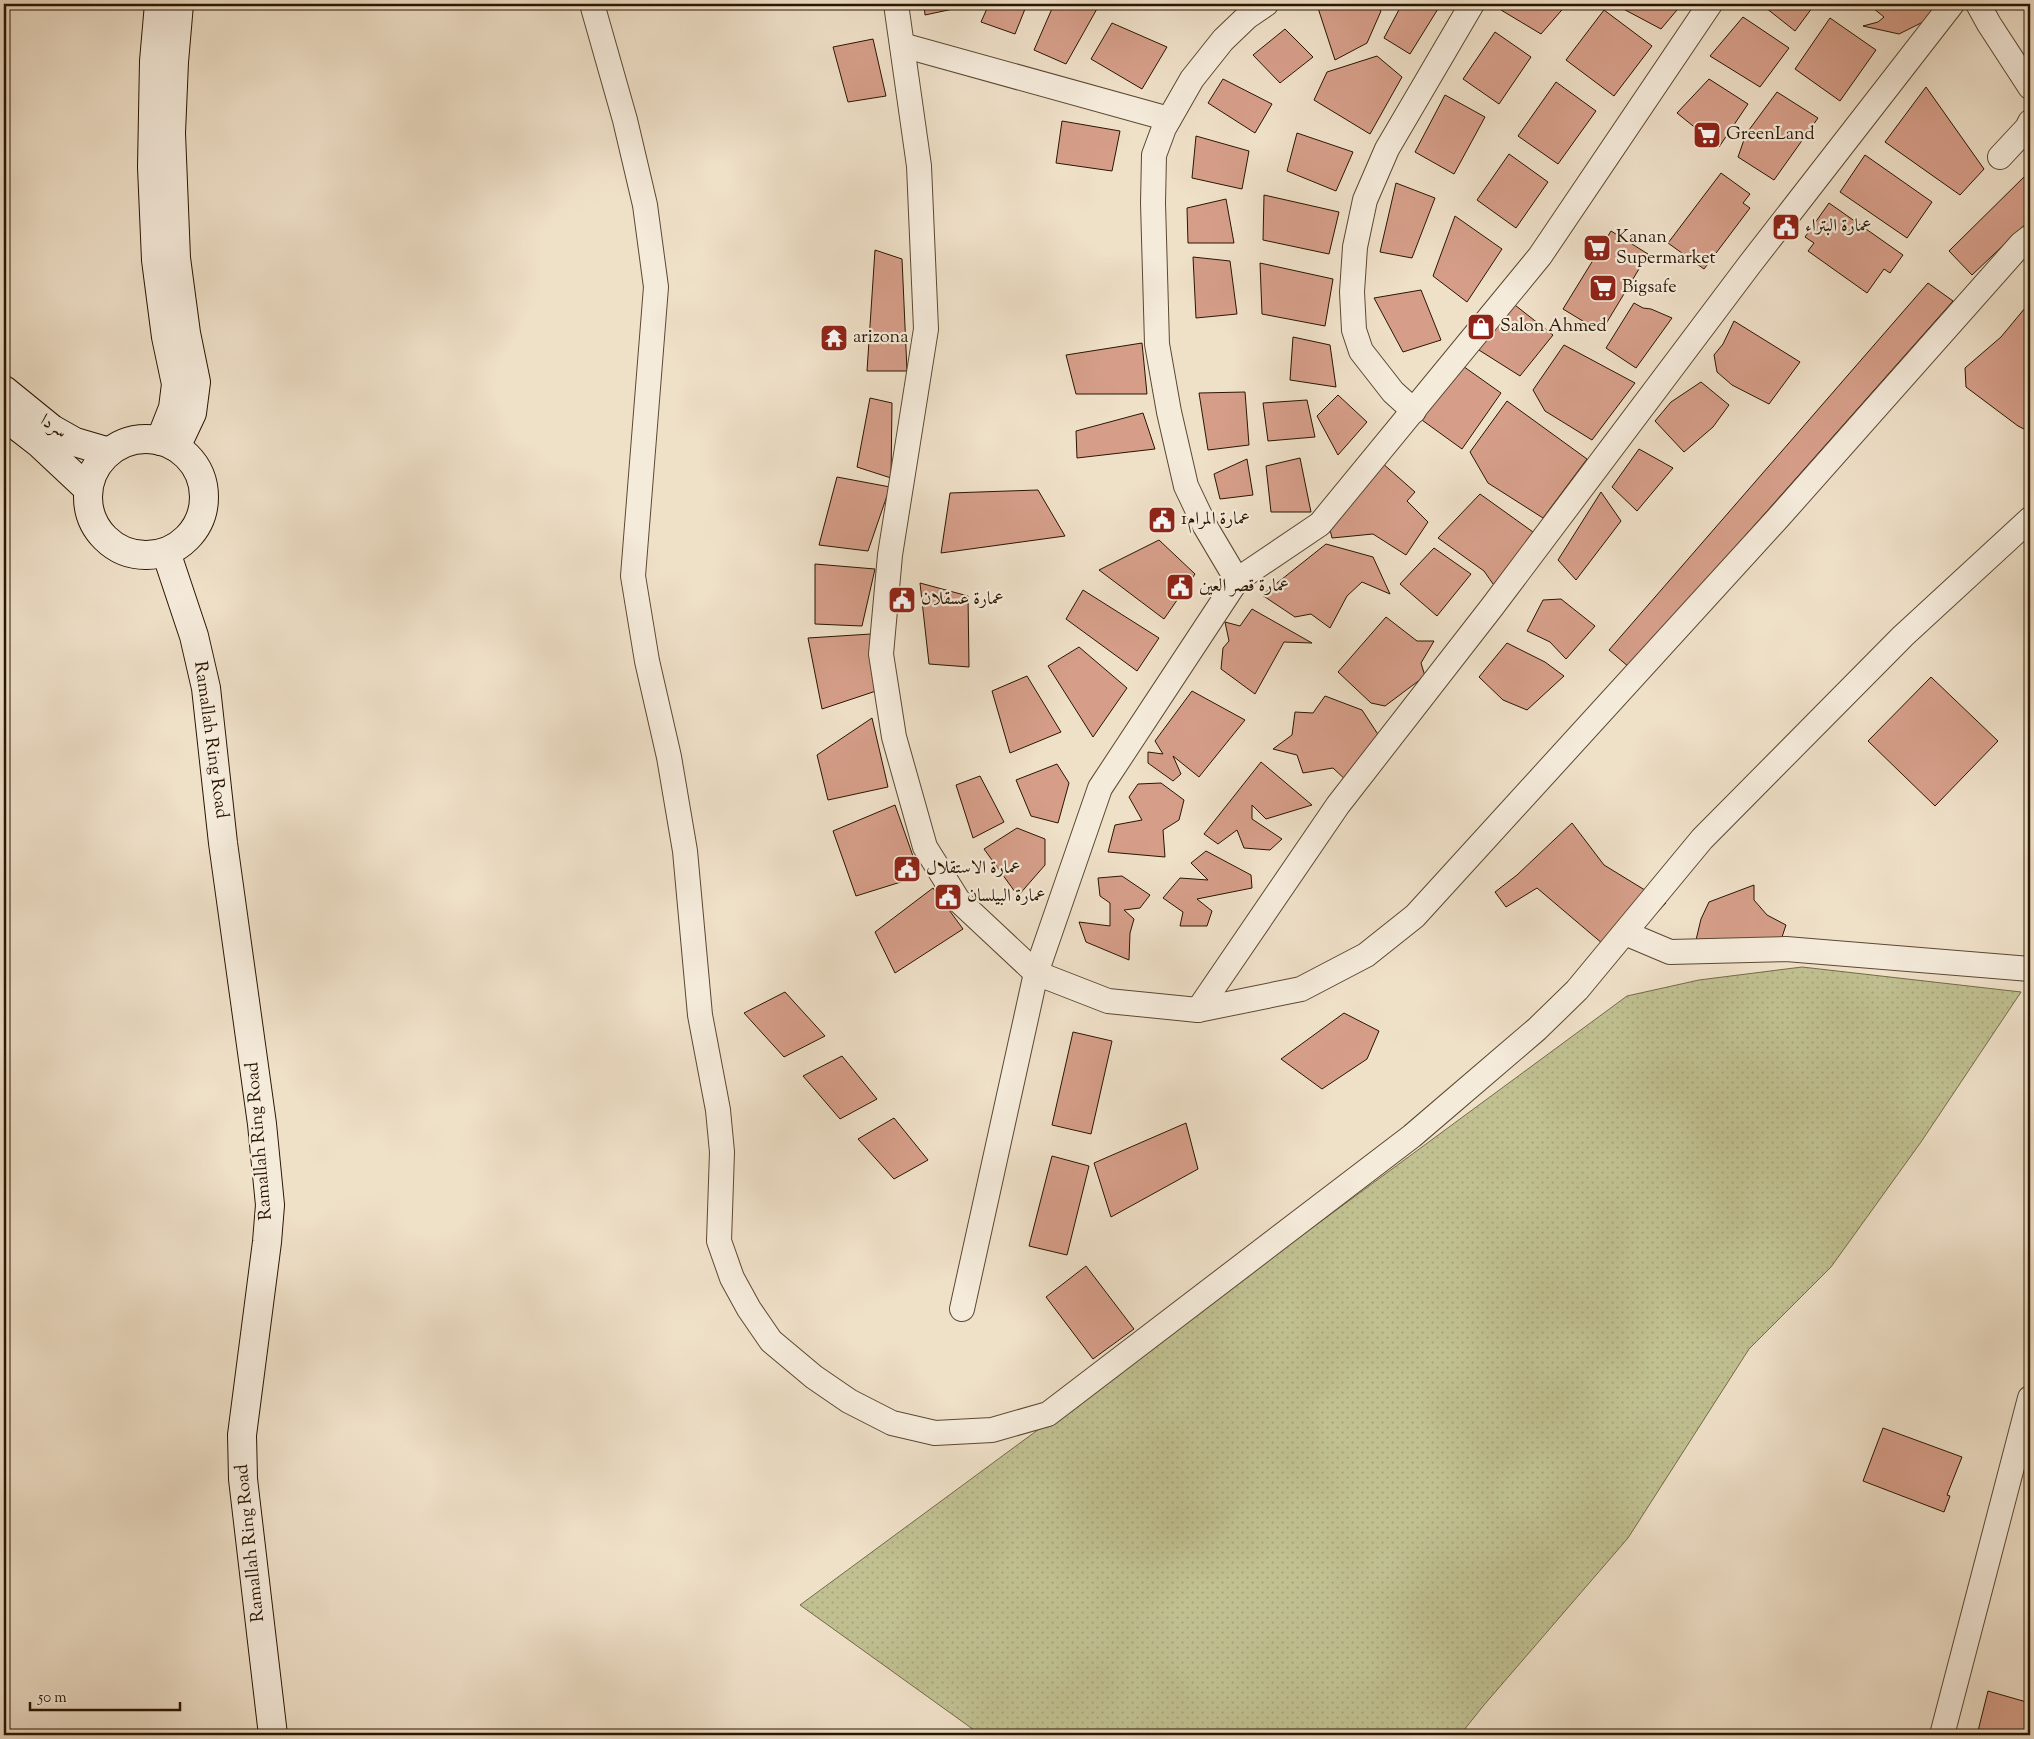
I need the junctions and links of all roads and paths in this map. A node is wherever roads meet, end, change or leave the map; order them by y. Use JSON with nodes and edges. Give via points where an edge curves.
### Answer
{"nodes":[{"id":1,"x":159,"y":4,"type":"edge"},
{"id":2,"x":179,"y":4,"type":"edge"},
{"id":3,"x":592,"y":4,"type":"edge"},
{"id":4,"x":896,"y":4,"type":"edge"},
{"id":5,"x":1266,"y":4,"type":"edge"},
{"id":6,"x":1472,"y":4,"type":"edge"},
{"id":7,"x":1710,"y":4,"type":"edge"},
{"id":8,"x":1952,"y":4,"type":"edge"},
{"id":9,"x":1978,"y":4,"type":"edge"},
{"id":10,"x":902,"y":45,"type":"junction"},
{"id":11,"x":2030,"y":87,"type":"edge"},
{"id":12,"x":1169,"y":119,"type":"junction"},
{"id":13,"x":2030,"y":122,"type":"edge"},
{"id":14,"x":2000,"y":157,"type":"dead end"},
{"id":15,"x":2030,"y":237,"type":"edge"},
{"id":16,"x":4,"y":390,"type":"edge"},
{"id":17,"x":1414,"y":410,"type":"junction"},
{"id":18,"x":4,"y":416,"type":"edge"},
{"id":19,"x":168,"y":444,"type":"junction"},
{"id":20,"x":109,"y":452,"type":"junction"},
{"id":21,"x":88,"y":489,"type":"junction"},
{"id":22,"x":2030,"y":520,"type":"edge"},
{"id":23,"x":166,"y":552,"type":"junction"},
{"id":24,"x":1237,"y":580,"type":"junction"},
{"id":25,"x":1625,"y":933,"type":"junction"},
{"id":26,"x":2030,"y":970,"type":"edge"},
{"id":27,"x":1036,"y":973,"type":"junction"},
{"id":28,"x":1198,"y":1010,"type":"junction"},
{"id":29,"x":962,"y":1309,"type":"dead end"},
{"id":30,"x":2030,"y":1398,"type":"edge"},
{"id":31,"x":273,"y":1735,"type":"edge"},
{"id":32,"x":1942,"y":1735,"type":"edge"}],
"edges":[{"from":1,"to":19,"type":"street","via":[[151,133],[156,260],[176,384]]},
{"from":2,"to":19,"type":"street","via":[[171,134],[176,258],[196,398],[192,413]]},
{"from":3,"to":25,"type":"street","via":[[643,196],[656,287],[633,576],[685,851],[700,1015],[718,1110],[722,1152],[719,1242],[732,1278],[771,1341],[849,1402],[892,1423],[935,1433],[992,1430],[1048,1414],[1412,1136],[1537,1029],[1577,990]]},
{"from":4,"to":10,"type":"street"},
{"from":5,"to":12,"type":"street","via":[[1223,40],[1192,79]]},
{"from":6,"to":17,"type":"street","via":[[1387,149],[1364,200],[1355,247],[1354,330],[1361,351],[1393,392]]},
{"from":7,"to":17,"type":"street","via":[[1540,256]]},
{"from":8,"to":28,"type":"street","via":[[1338,805]]},
{"from":9,"to":11,"type":"street"},
{"from":10,"to":12,"type":"street"},
{"from":10,"to":27,"type":"street","via":[[919,166],[926,330],[890,555],[881,654],[894,737],[925,847],[958,900]]},
{"from":12,"to":24,"type":"street","via":[[1154,155],[1157,344],[1186,486]]},
{"from":13,"to":14,"type":"street"},
{"from":15,"to":28,"type":"street","via":[[1415,916],[1366,955],[1301,989]]},
{"from":16,"to":20,"type":"street","name":"سردا","via":[[52,430],[75,442]]},
{"from":17,"to":24,"type":"street","via":[[1320,524]]},
{"from":18,"to":21,"type":"street","name":"سردا"},
{"from":19,"to":20,"type":"street","via":[[149,439],[128,442]]},
{"from":19,"to":23,"type":"street","via":[[192,461],[202,481],[204,503],[192,533],[185,542]]},
{"from":20,"to":21,"type":"street","via":[[94,469]]},
{"from":21,"to":23,"type":"street","via":[[87,500],[93,522],[114,546],[134,555]]},
{"from":22,"to":25,"type":"street","via":[[1903,636],[1702,839]]},
{"from":23,"to":31,"type":"street","name":"Ramallah Ring Road","via":[[194,636],[206,688],[270,1205],[242,1435],[243,1479]]},
{"from":24,"to":27,"type":"street","via":[[1100,788]]},
{"from":25,"to":26,"type":"street","via":[[1670,952],[1786,949]]},
{"from":27,"to":28,"type":"street","via":[[1108,1001]]},
{"from":27,"to":29,"type":"street"},
{"from":30,"to":32,"type":"street"}]}
